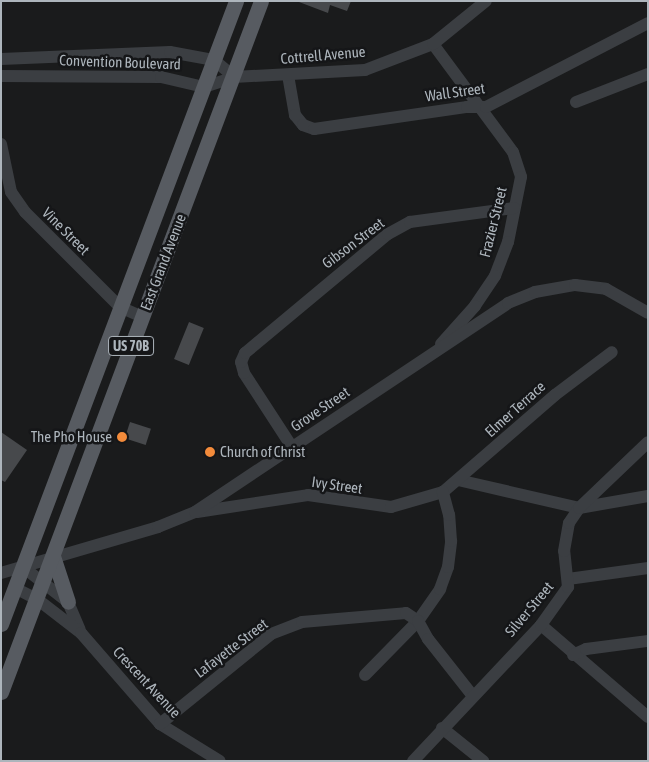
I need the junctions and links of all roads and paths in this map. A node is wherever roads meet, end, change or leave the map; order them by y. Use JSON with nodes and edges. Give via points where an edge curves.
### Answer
{"nodes":[{"id":1,"x":236,"y":1,"type":"edge"},
{"id":2,"x":262,"y":1,"type":"edge"},
{"id":3,"x":486,"y":1,"type":"edge"},
{"id":4,"x":648,"y":23,"type":"edge"},
{"id":5,"x":433,"y":44,"type":"junction"},
{"id":6,"x":1,"y":59,"type":"edge"},
{"id":7,"x":214,"y":60,"type":"junction"},
{"id":8,"x":648,"y":74,"type":"edge"},
{"id":9,"x":288,"y":75,"type":"junction"},
{"id":10,"x":1,"y":76,"type":"edge"},
{"id":11,"x":234,"y":77,"type":"junction"},
{"id":12,"x":204,"y":87,"type":"junction"},
{"id":13,"x":576,"y":102,"type":"dead end"},
{"id":14,"x":477,"y":107,"type":"junction"},
{"id":15,"x":2,"y":146,"type":"edge"},
{"id":16,"x":6,"y":195,"type":"edge"},
{"id":17,"x":514,"y":208,"type":"junction"},
{"id":18,"x":120,"y":307,"type":"junction"},
{"id":19,"x":648,"y":313,"type":"edge"},
{"id":20,"x":142,"y":317,"type":"junction"},
{"id":21,"x":612,"y":352,"type":"dead end"},
{"id":22,"x":433,"y":353,"type":"junction"},
{"id":23,"x":648,"y":442,"type":"edge"},
{"id":24,"x":292,"y":447,"type":"junction"},
{"id":25,"x":458,"y":480,"type":"junction"},
{"id":26,"x":443,"y":492,"type":"junction"},
{"id":27,"x":648,"y":496,"type":"edge"},
{"id":28,"x":579,"y":508,"type":"junction"},
{"id":29,"x":195,"y":512,"type":"junction"},
{"id":30,"x":53,"y":556,"type":"junction"},
{"id":31,"x":23,"y":567,"type":"junction"},
{"id":32,"x":648,"y":568,"type":"edge"},
{"id":33,"x":1,"y":573,"type":"edge"},
{"id":34,"x":568,"y":580,"type":"junction"},
{"id":35,"x":44,"y":581,"type":"junction"},
{"id":36,"x":15,"y":588,"type":"junction"},
{"id":37,"x":37,"y":599,"type":"junction"},
{"id":38,"x":68,"y":602,"type":"junction"},
{"id":39,"x":418,"y":621,"type":"junction"},
{"id":40,"x":1,"y":624,"type":"edge"},
{"id":41,"x":541,"y":625,"type":"junction"},
{"id":42,"x":81,"y":633,"type":"junction"},
{"id":43,"x":648,"y":641,"type":"edge"},
{"id":44,"x":573,"y":655,"type":"junction"},
{"id":45,"x":365,"y":675,"type":"dead end"},
{"id":46,"x":1,"y":692,"type":"edge"},
{"id":47,"x":472,"y":695,"type":"junction"},
{"id":48,"x":648,"y":717,"type":"edge"},
{"id":49,"x":160,"y":724,"type":"junction"},
{"id":50,"x":442,"y":728,"type":"junction"},
{"id":51,"x":220,"y":761,"type":"edge"},
{"id":52,"x":413,"y":761,"type":"edge"},
{"id":53,"x":483,"y":761,"type":"edge"}],
"edges":[{"from":1,"to":7,"type":"main road","name":"East Grand Avenue","number":"US 70B"},
{"from":2,"to":11,"type":"main road","name":"East Grand Avenue","number":"US 70B"},
{"from":3,"to":5,"type":"street","name":"Cottrell Avenue"},
{"from":4,"to":14,"type":"street","name":"Wall Street","via":[[486,107]]},
{"from":5,"to":9,"type":"street","name":"Cottrell Avenue","via":[[365,70]]},
{"from":5,"to":14,"type":"street","name":"Frazier Street"},
{"from":6,"to":7,"type":"street","name":"Convention Boulevard","via":[[152,50]]},
{"from":7,"to":11,"type":"street"},
{"from":7,"to":12,"type":"main road","name":"East Grand Avenue","number":"US 70B"},
{"from":8,"to":13,"type":"street"},
{"from":9,"to":11,"type":"street","name":"Cottrell Avenue"},
{"from":9,"to":14,"type":"street","name":"Wall Street","via":[[295,115],[303,125],[314,129]]},
{"from":10,"to":12,"type":"street","name":"Convention Boulevard","via":[[161,78]]},
{"from":11,"to":12,"type":"street"},
{"from":11,"to":20,"type":"main road","name":"East Grand Avenue","number":"US 70B"},
{"from":12,"to":18,"type":"main road","name":"East Grand Avenue","number":"US 70B"},
{"from":14,"to":17,"type":"street","name":"Frazier Street","via":[[513,152],[521,177]]},
{"from":15,"to":16,"type":"street","name":"Vine Street"},
{"from":16,"to":18,"type":"street","name":"Vine Street"},
{"from":17,"to":22,"type":"street","name":"Frazier Street","via":[[508,242],[496,276],[475,306]]},
{"from":17,"to":24,"type":"street","name":"Gibson Street","via":[[410,222],[388,234],[244,353],[241,362],[244,373]]},
{"from":18,"to":20,"type":"street","name":"Vine Street"},
{"from":18,"to":31,"type":"main road","name":"East Grand Avenue","number":"US 70B"},
{"from":19,"to":22,"type":"street","name":"Grove Street","via":[[606,289],[575,285],[535,292],[508,303]]},
{"from":20,"to":30,"type":"main road","name":"East Grand Avenue","number":"US 70B"},
{"from":21,"to":25,"type":"street","name":"Elmer Terrace","via":[[555,395]]},
{"from":22,"to":24,"type":"street","name":"Grove Street"},
{"from":23,"to":28,"type":"street","name":"Silver Street"},
{"from":24,"to":29,"type":"street","name":"Grove Street"},
{"from":25,"to":26,"type":"street","name":"Elmer Terrace"},
{"from":25,"to":28,"type":"street"},
{"from":26,"to":29,"type":"street","name":"Ivy Street","via":[[391,507],[308,495]]},
{"from":26,"to":39,"type":"street","via":[[449,514],[448,567],[440,589]]},
{"from":27,"to":28,"type":"street"},
{"from":28,"to":34,"type":"street","name":"Silver Street","via":[[565,536]]},
{"from":29,"to":30,"type":"street","name":"Grove Street","via":[[158,527]]},
{"from":30,"to":31,"type":"street","name":"Grove Street"},
{"from":30,"to":35,"type":"main road","name":"East Grand Avenue","number":"US 70B"},
{"from":30,"to":38,"type":"main road"},
{"from":31,"to":33,"type":"street","name":"Grove Street"},
{"from":31,"to":35,"type":"street","name":"Crescent Avenue"},
{"from":31,"to":36,"type":"main road","name":"East Grand Avenue","number":"US 70B"},
{"from":32,"to":34,"type":"street"},
{"from":34,"to":41,"type":"street","name":"Silver Street","via":[[568,587]]},
{"from":35,"to":37,"type":"main road","name":"East Grand Avenue","number":"US 70B"},
{"from":35,"to":38,"type":"street","name":"Crescent Avenue"},
{"from":36,"to":37,"type":"street","name":"Crescent Avenue"},
{"from":36,"to":40,"type":"main road","name":"East Grand Avenue","number":"US 70B"},
{"from":37,"to":42,"type":"street","name":"Crescent Avenue"},
{"from":37,"to":46,"type":"main road","name":"East Grand Avenue","number":"US 70B"},
{"from":38,"to":42,"type":"street","name":"Crescent Avenue"},
{"from":39,"to":45,"type":"street"},
{"from":39,"to":47,"type":"street","via":[[428,639]]},
{"from":39,"to":49,"type":"street","name":"Lafayette Street","via":[[406,613],[294,625],[271,634]]},
{"from":41,"to":44,"type":"street"},
{"from":41,"to":47,"type":"street","name":"Silver Street"},
{"from":42,"to":49,"type":"street","name":"Crescent Avenue"},
{"from":43,"to":44,"type":"street","via":[[586,649]]},
{"from":44,"to":48,"type":"street"},
{"from":47,"to":50,"type":"street","name":"Silver Street"},
{"from":49,"to":51,"type":"street","name":"Crescent Avenue"},
{"from":50,"to":52,"type":"street","name":"Silver Street"},
{"from":50,"to":53,"type":"street"}]}
